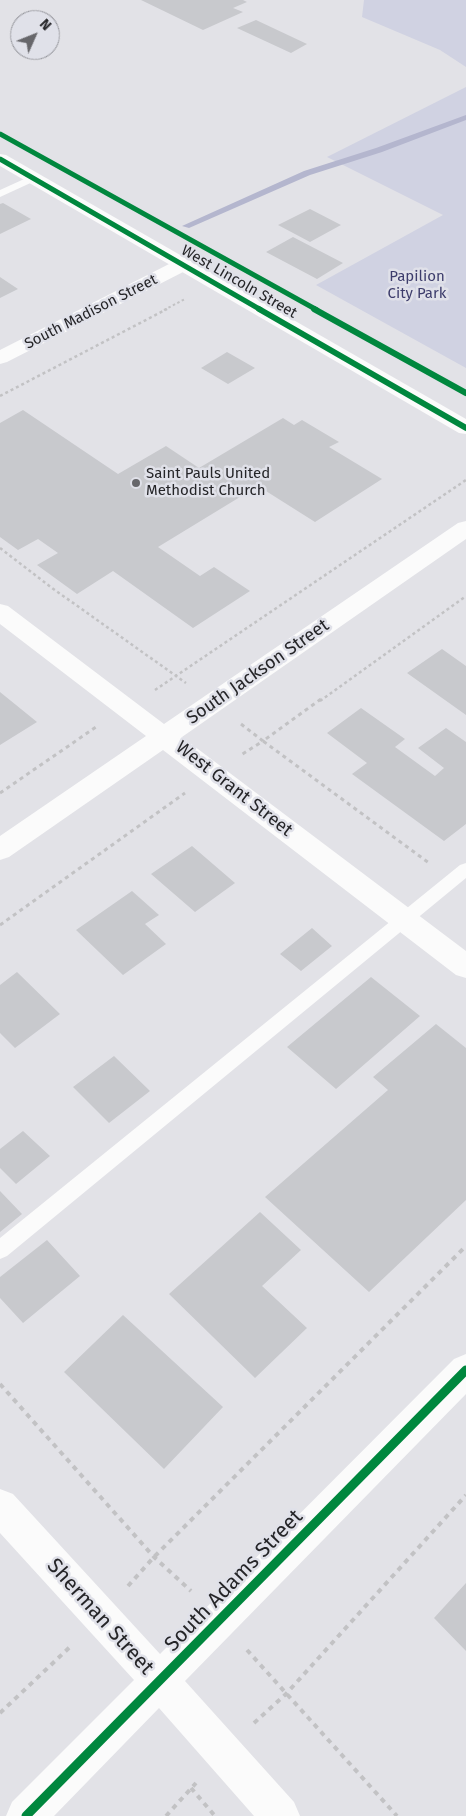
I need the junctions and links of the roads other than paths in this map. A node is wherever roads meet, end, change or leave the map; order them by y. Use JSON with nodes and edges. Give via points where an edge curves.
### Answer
{"nodes":[{"id":1,"x":0,"y":159,"type":"edge"},
{"id":2,"x":33,"y":178,"type":"junction"},
{"id":3,"x":0,"y":194,"type":"edge"},
{"id":4,"x":182,"y":265,"type":"junction"},
{"id":5,"x":0,"y":358,"type":"edge"},
{"id":6,"x":466,"y":428,"type":"edge"},
{"id":7,"x":466,"y":528,"type":"edge"},
{"id":8,"x":0,"y":612,"type":"edge"},
{"id":9,"x":165,"y":736,"type":"junction"},
{"id":10,"x":0,"y":850,"type":"edge"},
{"id":11,"x":466,"y":869,"type":"edge"},
{"id":12,"x":404,"y":920,"type":"junction"},
{"id":13,"x":466,"y":967,"type":"edge"},
{"id":14,"x":0,"y":1250,"type":"edge"},
{"id":15,"x":466,"y":1370,"type":"edge"},
{"id":16,"x":0,"y":1507,"type":"edge"},
{"id":17,"x":160,"y":1682,"type":"junction"},
{"id":18,"x":26,"y":1816,"type":"edge"},
{"id":19,"x":280,"y":1816,"type":"edge"}],
"edges":[{"from":1,"to":2,"type":"street","name":"West Lincoln Street"},
{"from":2,"to":3,"type":"lane"},
{"from":2,"to":4,"type":"street","name":"West Lincoln Street"},
{"from":4,"to":5,"type":"street","name":"South Madison Street"},
{"from":4,"to":6,"type":"street","name":"West Lincoln Street"},
{"from":7,"to":9,"type":"street","name":"South Jackson Street"},
{"from":8,"to":9,"type":"street","name":"West Grant Street"},
{"from":9,"to":10,"type":"street","name":"South Jackson Street"},
{"from":9,"to":12,"type":"street","name":"West Grant Street"},
{"from":11,"to":12,"type":"lane"},
{"from":12,"to":13,"type":"street","name":"West Grant Street"},
{"from":12,"to":14,"type":"lane"},
{"from":15,"to":17,"type":"street","name":"South Adams Street"},
{"from":16,"to":17,"type":"street","name":"Sherman Street"},
{"from":17,"to":18,"type":"street","name":"South Adams Street"},
{"from":17,"to":19,"type":"street","name":"Sherman Street"}]}
